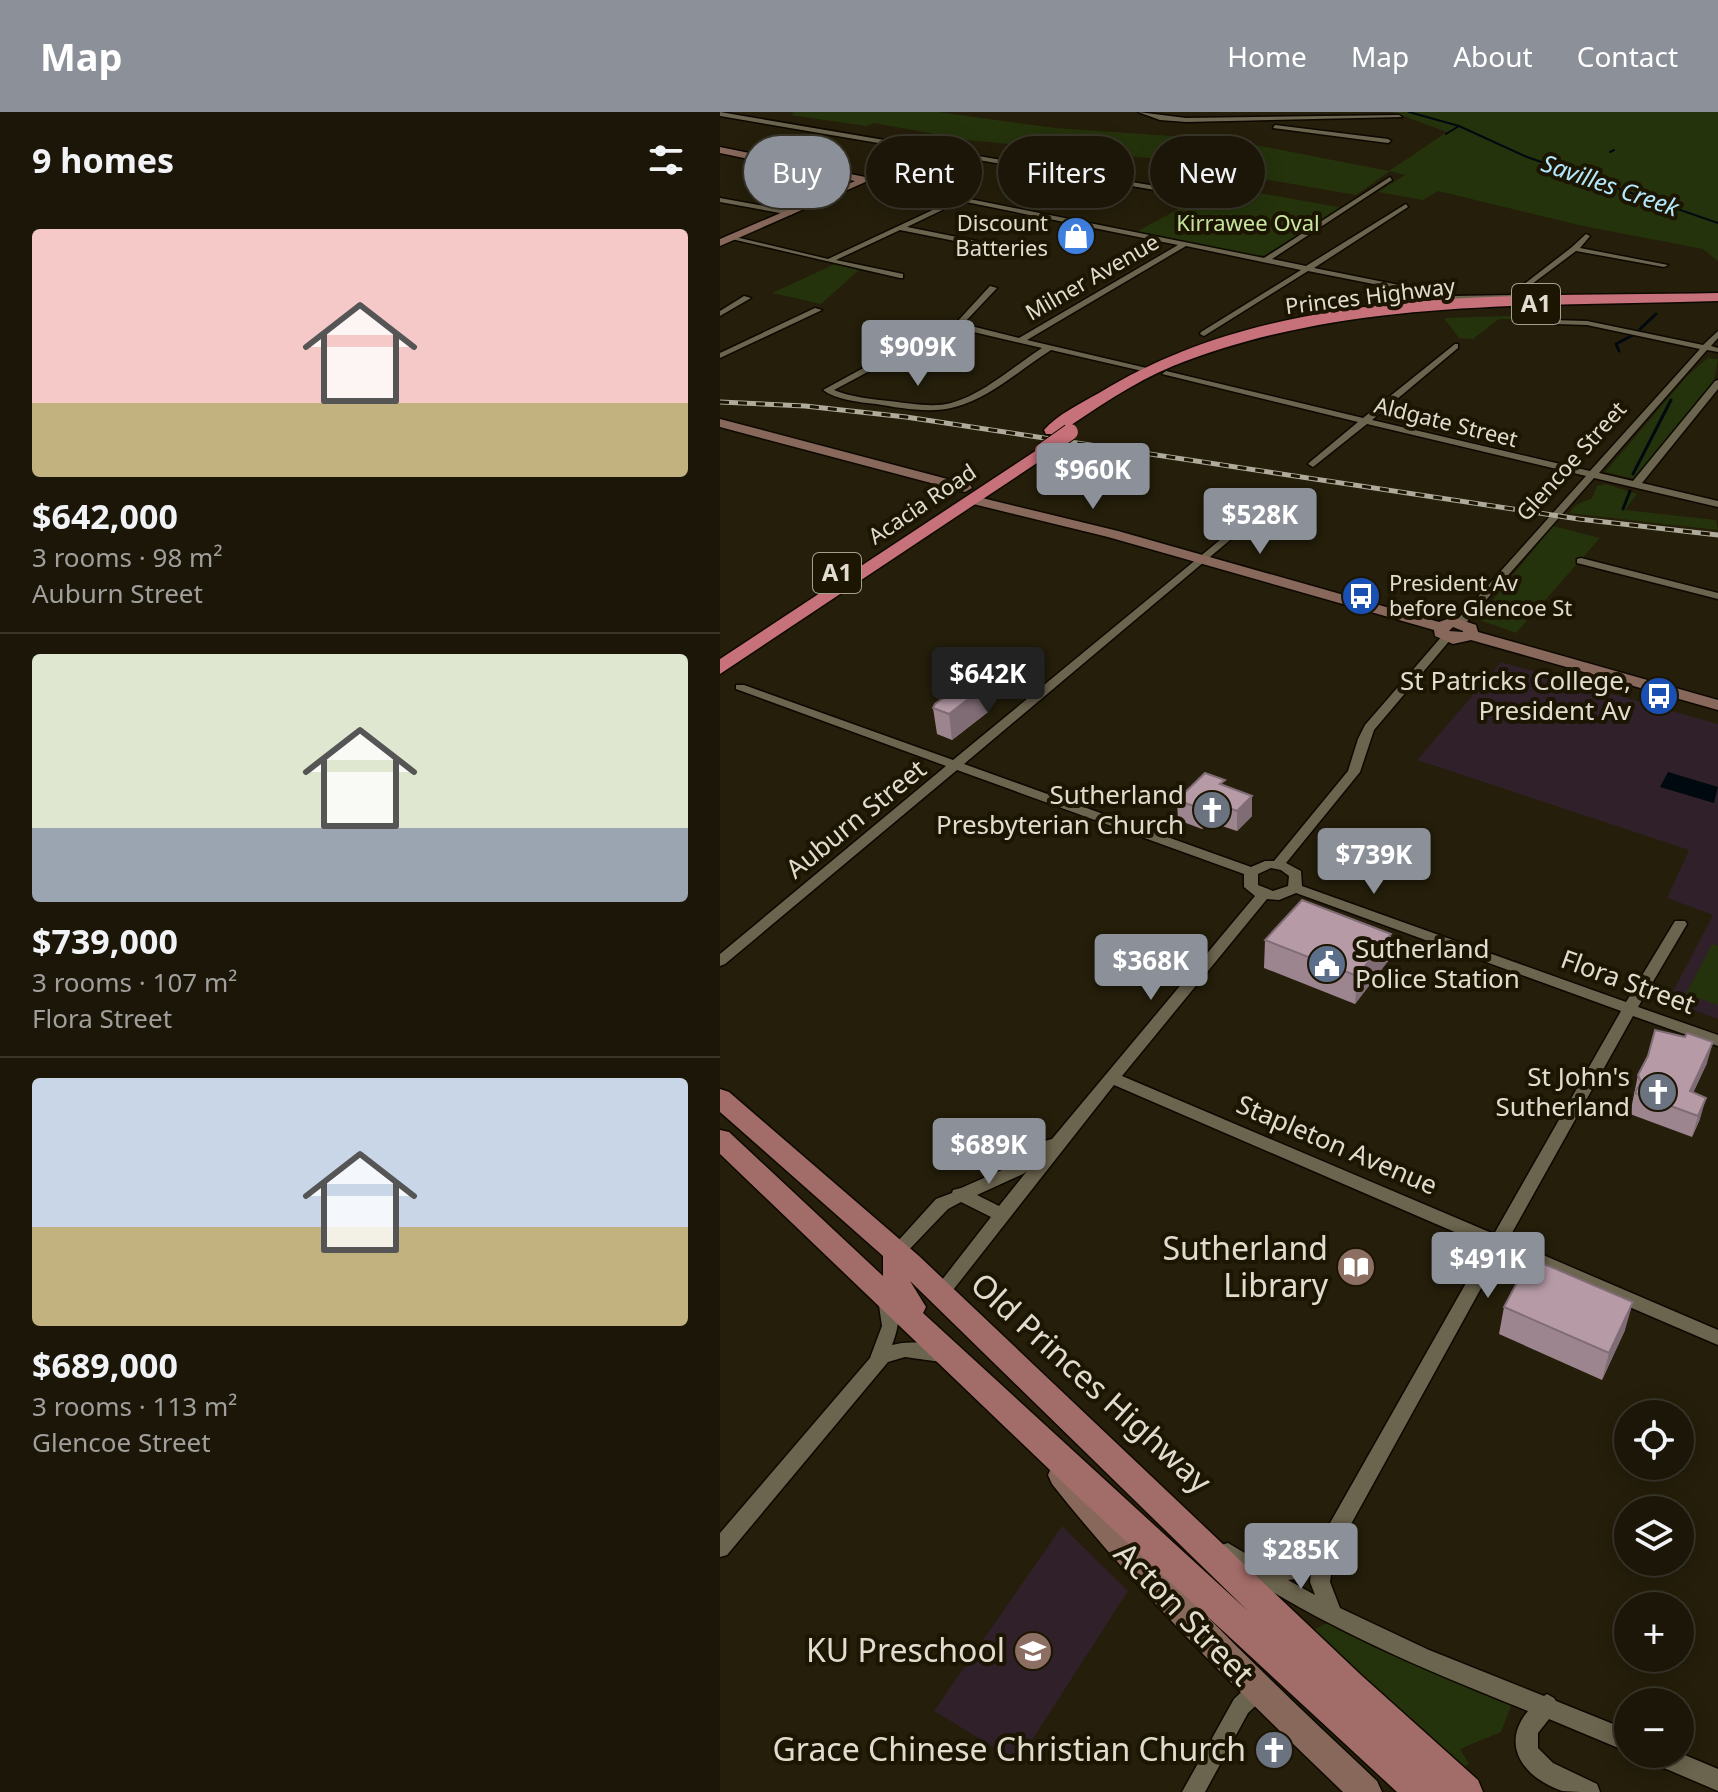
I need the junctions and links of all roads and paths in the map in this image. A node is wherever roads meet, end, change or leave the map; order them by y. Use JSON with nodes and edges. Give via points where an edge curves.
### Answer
{"nodes":[{"id":1,"x":1044,"y":112,"type":"edge"},
{"id":2,"x":1141,"y":112,"type":"edge"},
{"id":3,"x":1370,"y":112,"type":"edge"},
{"id":4,"x":720,"y":114,"type":"edge"},
{"id":5,"x":1066,"y":115,"type":"dead end"},
{"id":6,"x":1382,"y":117,"type":"junction"},
{"id":7,"x":1399,"y":117,"type":"dead end"},
{"id":8,"x":1261,"y":119,"type":"junction"},
{"id":9,"x":1388,"y":141,"type":"dead end"},
{"id":10,"x":721,"y":151,"type":"edge"},
{"id":11,"x":1390,"y":179,"type":"dead end"},
{"id":12,"x":865,"y":180,"type":"joint"},
{"id":13,"x":1150,"y":188,"type":"edge"},
{"id":14,"x":720,"y":200,"type":"edge"},
{"id":15,"x":982,"y":205,"type":"edge"},
{"id":16,"x":1406,"y":206,"type":"dead end"},
{"id":17,"x":942,"y":208,"type":"edge"},
{"id":18,"x":791,"y":213,"type":"junction"},
{"id":19,"x":899,"y":228,"type":"junction"},
{"id":20,"x":1586,"y":236,"type":"dead end"},
{"id":21,"x":731,"y":238,"type":"junction"},
{"id":22,"x":720,"y":243,"type":"edge"},
{"id":23,"x":1183,"y":245,"type":"junction"},
{"id":24,"x":1575,"y":249,"type":"junction"},
{"id":25,"x":1018,"y":255,"type":"dead end"},
{"id":26,"x":829,"y":261,"type":"junction"},
{"id":27,"x":1264,"y":261,"type":"junction"},
{"id":28,"x":1664,"y":265,"type":"dead end"},
{"id":29,"x":1312,"y":269,"type":"junction"},
{"id":30,"x":900,"y":276,"type":"dead end"},
{"id":31,"x":993,"y":288,"type":"dead end"},
{"id":32,"x":1718,"y":297,"type":"edge"},
{"id":33,"x":747,"y":298,"type":"dead end"},
{"id":34,"x":1718,"y":304,"type":"edge"},
{"id":35,"x":818,"y":310,"type":"dead end"},
{"id":36,"x":720,"y":314,"type":"edge"},
{"id":37,"x":1555,"y":322,"type":"dead end"},
{"id":38,"x":952,"y":325,"type":"junction"},
{"id":39,"x":1718,"y":333,"type":"edge"},
{"id":40,"x":1204,"y":334,"type":"dead end"},
{"id":41,"x":1019,"y":341,"type":"junction"},
{"id":42,"x":1455,"y":346,"type":"dead end"},
{"id":43,"x":1050,"y":347,"type":"junction"},
{"id":44,"x":1704,"y":348,"type":"junction"},
{"id":45,"x":1718,"y":350,"type":"edge"},
{"id":46,"x":720,"y":356,"type":"edge"},
{"id":47,"x":1148,"y":371,"type":"junction"},
{"id":48,"x":1166,"y":374,"type":"junction"},
{"id":49,"x":1718,"y":383,"type":"edge"},
{"id":50,"x":1366,"y":421,"type":"junction"},
{"id":51,"x":720,"y":423,"type":"edge"},
{"id":52,"x":1052,"y":430,"type":"joint"},
{"id":53,"x":1070,"y":432,"type":"joint"},
{"id":54,"x":1034,"y":450,"type":"junction"},
{"id":55,"x":1313,"y":464,"type":"dead end"},
{"id":56,"x":1590,"y":475,"type":"junction"},
{"id":57,"x":1635,"y":485,"type":"junction"},
{"id":58,"x":969,"y":494,"type":"junction"},
{"id":59,"x":1277,"y":496,"type":"dead end"},
{"id":60,"x":1718,"y":504,"type":"edge"},
{"id":61,"x":1201,"y":559,"type":"junction"},
{"id":62,"x":1581,"y":561,"type":"dead end"},
{"id":63,"x":1718,"y":596,"type":"edge"},
{"id":64,"x":1466,"y":629,"type":"junction"},
{"id":65,"x":1444,"y":632,"type":"junction"},
{"id":66,"x":720,"y":650,"type":"edge"},
{"id":67,"x":720,"y":668,"type":"edge"},
{"id":68,"x":740,"y":687,"type":"dead end"},
{"id":69,"x":1718,"y":705,"type":"edge"},
{"id":70,"x":956,"y":766,"type":"junction"},
{"id":71,"x":1278,"y":865,"type":"junction"},
{"id":72,"x":1251,"y":872,"type":"junction"},
{"id":73,"x":1295,"y":888,"type":"junction"},
{"id":74,"x":1263,"y":895,"type":"junction"},
{"id":75,"x":1680,"y":924,"type":"dead end"},
{"id":76,"x":720,"y":961,"type":"edge"},
{"id":77,"x":1631,"y":1009,"type":"junction"},
{"id":78,"x":1718,"y":1041,"type":"edge"},
{"id":79,"x":1112,"y":1078,"type":"junction"},
{"id":80,"x":720,"y":1098,"type":"edge"},
{"id":81,"x":1069,"y":1129,"type":"junction"},
{"id":82,"x":720,"y":1139,"type":"edge"},
{"id":83,"x":959,"y":1194,"type":"junction"},
{"id":84,"x":1003,"y":1215,"type":"junction"},
{"id":85,"x":1498,"y":1242,"type":"junction"},
{"id":86,"x":896,"y":1252,"type":"junction"},
{"id":87,"x":885,"y":1293,"type":"junction"},
{"id":88,"x":940,"y":1294,"type":"junction"},
{"id":89,"x":1718,"y":1338,"type":"edge"},
{"id":90,"x":954,"y":1358,"type":"junction"},
{"id":91,"x":876,"y":1363,"type":"junction"},
{"id":92,"x":1012,"y":1414,"type":"junction"},
{"id":93,"x":1146,"y":1491,"type":"junction"},
{"id":94,"x":720,"y":1548,"type":"edge"},
{"id":95,"x":1324,"y":1553,"type":"junction"},
{"id":96,"x":1258,"y":1572,"type":"junction"},
{"id":97,"x":1331,"y":1612,"type":"junction"},
{"id":98,"x":1258,"y":1690,"type":"junction"},
{"id":99,"x":1547,"y":1705,"type":"junction"},
{"id":100,"x":1614,"y":1735,"type":"edge"},
{"id":101,"x":1690,"y":1768,"type":"edge"},
{"id":102,"x":1718,"y":1780,"type":"edge"},
{"id":103,"x":1193,"y":1792,"type":"edge"},
{"id":104,"x":1366,"y":1792,"type":"edge"},
{"id":105,"x":1422,"y":1792,"type":"edge"},
{"id":106,"x":1466,"y":1792,"type":"edge"},
{"id":107,"x":1589,"y":1792,"type":"edge"}],
"edges":[{"from":1,"to":5,"type":"street"},
{"from":2,"to":8,"type":"street","via":[[1171,120]]},
{"from":3,"to":6,"type":"street"},
{"from":4,"to":13,"type":"street"},
{"from":6,"to":7,"type":"street"},
{"from":6,"to":8,"type":"street"},
{"from":8,"to":9,"type":"street","via":[[1268,126]]},
{"from":10,"to":12,"type":"street"},
{"from":11,"to":27,"type":"street"},
{"from":12,"to":18,"type":"street"},
{"from":14,"to":18,"type":"street"},
{"from":15,"to":23,"type":"street"},
{"from":16,"to":29,"type":"street"},
{"from":17,"to":19,"type":"street"},
{"from":18,"to":21,"type":"street"},
{"from":19,"to":25,"type":"street"},
{"from":19,"to":26,"type":"street"},
{"from":20,"to":24,"type":"street"},
{"from":21,"to":22,"type":"street"},
{"from":21,"to":26,"type":"street"},
{"from":23,"to":27,"type":"street"},
{"from":23,"to":41,"type":"street","name":"Milner Avenue"},
{"from":24,"to":28,"type":"street"},
{"from":24,"to":29,"type":"street","via":[[1512,297],[1454,298]]},
{"from":26,"to":30,"type":"street"},
{"from":27,"to":29,"type":"street"},
{"from":29,"to":40,"type":"street"},
{"from":31,"to":38,"type":"street"},
{"from":32,"to":47,"type":"highway","name":"Princes Highway","number":"A1","via":[[1354,315],[1244,337]]},
{"from":33,"to":36,"type":"street"},
{"from":34,"to":48,"type":"highway","name":"Princes Highway","number":"A1","via":[[1370,320],[1245,346]]},
{"from":35,"to":46,"type":"street"},
{"from":37,"to":44,"type":"street","via":[[1587,323]]},
{"from":38,"to":41,"type":"street"},
{"from":38,"to":43,"type":"street","via":[[827,392],[949,407]]},
{"from":39,"to":44,"type":"street","name":"Glencoe Street"},
{"from":41,"to":43,"type":"street"},
{"from":42,"to":50,"type":"street"},
{"from":43,"to":47,"type":"street"},
{"from":44,"to":45,"type":"street"},
{"from":44,"to":56,"type":"street","name":"Glencoe Street"},
{"from":47,"to":52,"type":"highway","name":"Princes Highway","number":"A1"},
{"from":48,"to":50,"type":"street","name":"Aldgate Street"},
{"from":48,"to":53,"type":"highway","name":"Princes Highway","number":"A1"},
{"from":49,"to":57,"type":"street"},
{"from":50,"to":55,"type":"street"},
{"from":50,"to":56,"type":"street","name":"Aldgate Street"},
{"from":51,"to":58,"type":"street"},
{"from":52,"to":54,"type":"highway","name":"Acacia Road","number":"A1"},
{"from":53,"to":54,"type":"highway","name":"Acacia Road","number":"A1","bridge":true},
{"from":54,"to":58,"type":"highway","name":"Acacia Road","number":"A1"},
{"from":56,"to":57,"type":"street","name":"Aldgate Street"},
{"from":56,"to":64,"type":"street","name":"Glencoe Street"},
{"from":57,"to":60,"type":"street","name":"Aldgate Street"},
{"from":58,"to":61,"type":"street"},
{"from":58,"to":66,"type":"highway","name":"Acacia Road","number":"A1"},
{"from":58,"to":67,"type":"highway","name":"Acacia Road","number":"A1"},
{"from":59,"to":61,"type":"street","name":"Auburn Street"},
{"from":61,"to":65,"type":"street"},
{"from":61,"to":70,"type":"street","name":"Auburn Street"},
{"from":62,"to":63,"type":"street"},
{"from":64,"to":65,"type":"street"},
{"from":64,"to":69,"type":"street"},
{"from":65,"to":71,"type":"street","via":[[1361,739],[1354,772]]},
{"from":68,"to":70,"type":"street"},
{"from":70,"to":72,"type":"street"},
{"from":70,"to":76,"type":"street","name":"Auburn Street"},
{"from":71,"to":72,"type":"street"},
{"from":71,"to":73,"type":"street","via":[[1296,874]]},
{"from":72,"to":74,"type":"street","via":[[1251,887]]},
{"from":73,"to":74,"type":"street","via":[[1278,896]]},
{"from":73,"to":77,"type":"street","name":"Flora Street"},
{"from":74,"to":79,"type":"street"},
{"from":75,"to":77,"type":"street"},
{"from":77,"to":78,"type":"street","name":"Flora Street"},
{"from":77,"to":85,"type":"street"},
{"from":79,"to":81,"type":"street"},
{"from":79,"to":85,"type":"street","name":"Stapleton Avenue"},
{"from":80,"to":86,"type":"main road","name":"Old Princes Highway"},
{"from":81,"to":83,"type":"street","via":[[1023,1167]]},
{"from":81,"to":84,"type":"street"},
{"from":82,"to":87,"type":"main road"},
{"from":83,"to":84,"type":"street"},
{"from":83,"to":86,"type":"street","via":[[937,1208]]},
{"from":84,"to":88,"type":"street"},
{"from":85,"to":89,"type":"street","name":"Stapleton Avenue"},
{"from":85,"to":95,"type":"street"},
{"from":86,"to":88,"type":"main road","name":"Old Princes Highway"},
{"from":86,"to":92,"type":"main road","via":[[901,1296],[975,1367]]},
{"from":87,"to":90,"type":"main road"},
{"from":87,"to":91,"type":"street","via":[[891,1326]]},
{"from":88,"to":93,"type":"main road","name":"Old Princes Highway"},
{"from":90,"to":91,"type":"street","via":[[905,1349],[888,1352]]},
{"from":90,"to":92,"type":"main road"},
{"from":91,"to":94,"type":"street"},
{"from":92,"to":98,"type":"street","name":"Acton Street","via":[[1113,1542]]},
{"from":92,"to":105,"type":"main road"},
{"from":93,"to":96,"type":"street","name":"Old Princes Highway"},
{"from":93,"to":106,"type":"main road"},
{"from":95,"to":96,"type":"street","via":[[1296,1570]]},
{"from":95,"to":97,"type":"street","via":[[1320,1582]]},
{"from":96,"to":97,"type":"street","name":"Old Princes Highway"},
{"from":97,"to":99,"type":"street","name":"Old Princes Highway"},
{"from":98,"to":103,"type":"street","via":[[1241,1706]]},
{"from":98,"to":104,"type":"street","name":"Acton Street"},
{"from":99,"to":100,"type":"street","name":"Old Princes Highway"},
{"from":99,"to":107,"type":"street","via":[[1527,1729],[1527,1753],[1545,1771]]},
{"from":101,"to":102,"type":"street"}]}
